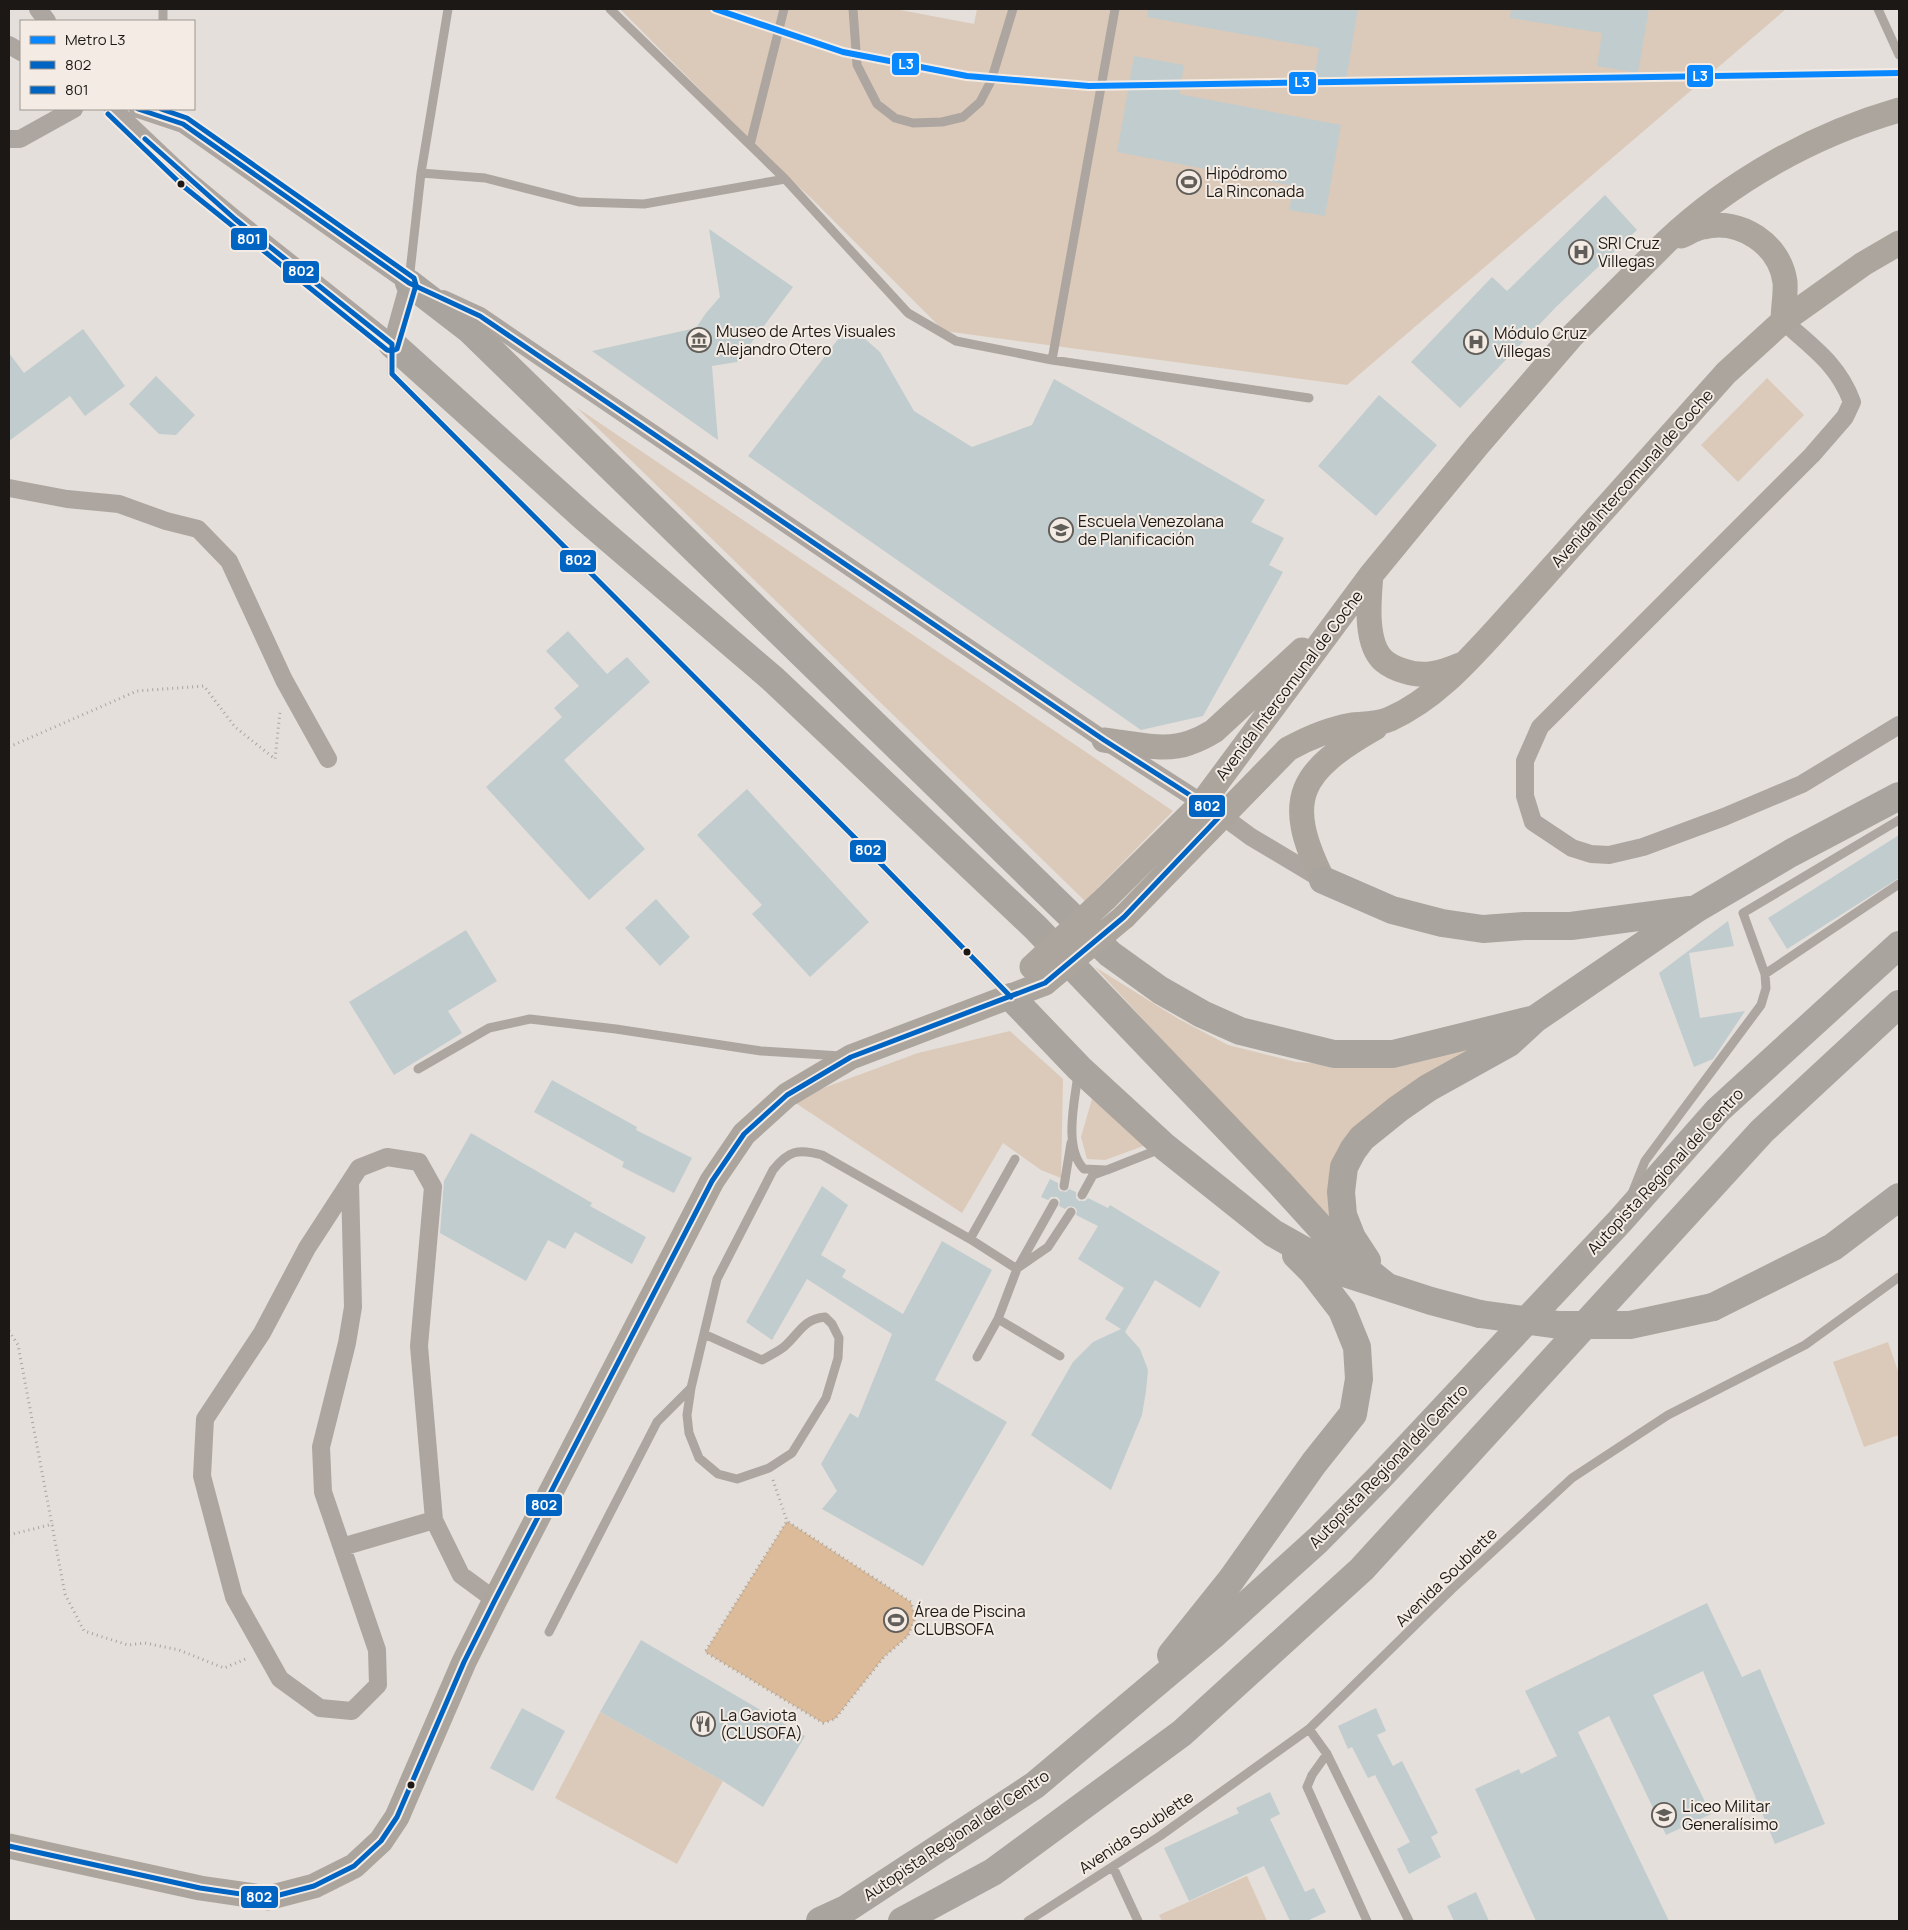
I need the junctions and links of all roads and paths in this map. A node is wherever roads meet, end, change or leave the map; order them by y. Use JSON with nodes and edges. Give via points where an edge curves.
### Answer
{"nodes":[{"id":1,"x":448,"y":9,"type":"edge"},
{"id":2,"x":610,"y":9,"type":"edge"},
{"id":3,"x":784,"y":9,"type":"edge"},
{"id":4,"x":853,"y":9,"type":"edge"},
{"id":5,"x":1013,"y":9,"type":"edge"},
{"id":6,"x":1115,"y":9,"type":"edge"},
{"id":7,"x":1878,"y":9,"type":"edge"},
{"id":8,"x":9,"y":45,"type":"edge"},
{"id":9,"x":20,"y":51,"type":"edge"},
{"id":10,"x":1899,"y":56,"type":"edge"},
{"id":11,"x":72,"y":110,"type":"edge"},
{"id":12,"x":114,"y":110,"type":"edge"},
{"id":13,"x":141,"y":110,"type":"edge"},
{"id":14,"x":1899,"y":110,"type":"edge"},
{"id":15,"x":9,"y":139,"type":"edge"},
{"id":16,"x":750,"y":145,"type":"junction"},
{"id":17,"x":421,"y":173,"type":"junction"},
{"id":18,"x":785,"y":179,"type":"junction"},
{"id":19,"x":1666,"y":242,"type":"junction"},
{"id":20,"x":1899,"y":243,"type":"edge"},
{"id":21,"x":409,"y":283,"type":"junction"},
{"id":22,"x":1783,"y":320,"type":"junction"},
{"id":23,"x":392,"y":344,"type":"junction"},
{"id":24,"x":1052,"y":360,"type":"junction"},
{"id":25,"x":1309,"y":398,"type":"dead end"},
{"id":26,"x":9,"y":488,"type":"edge"},
{"id":27,"x":1371,"y":575,"type":"junction"},
{"id":28,"x":1329,"y":632,"type":"junction"},
{"id":29,"x":1466,"y":663,"type":"junction"},
{"id":30,"x":284,"y":680,"type":"junction"},
{"id":31,"x":1388,"y":720,"type":"junction"},
{"id":32,"x":1899,"y":725,"type":"edge"},
{"id":33,"x":1104,"y":740,"type":"junction"},
{"id":34,"x":9,"y":748,"type":"edge"},
{"id":35,"x":328,"y":759,"type":"dead end"},
{"id":36,"x":1899,"y":796,"type":"edge"},
{"id":37,"x":1212,"y":809,"type":"junction"},
{"id":38,"x":1899,"y":820,"type":"edge"},
{"id":39,"x":1323,"y":880,"type":"junction"},
{"id":40,"x":1899,"y":884,"type":"edge"},
{"id":41,"x":1696,"y":909,"type":"junction"},
{"id":42,"x":1899,"y":945,"type":"edge"},
{"id":43,"x":1765,"y":974,"type":"junction"},
{"id":44,"x":1038,"y":975,"type":"junction"},
{"id":45,"x":1011,"y":997,"type":"junction"},
{"id":46,"x":1899,"y":1004,"type":"edge"},
{"id":47,"x":1535,"y":1019,"type":"junction"},
{"id":48,"x":851,"y":1057,"type":"junction"},
{"id":49,"x":1078,"y":1068,"type":"junction"},
{"id":50,"x":418,"y":1069,"type":"dead end"},
{"id":51,"x":1071,"y":1138,"type":"junction"},
{"id":52,"x":1165,"y":1147,"type":"junction"},
{"id":53,"x":1015,"y":1159,"type":"dead end"},
{"id":54,"x":1107,"y":1170,"type":"junction"},
{"id":55,"x":350,"y":1183,"type":"junction"},
{"id":56,"x":1064,"y":1186,"type":"dead end"},
{"id":57,"x":1082,"y":1195,"type":"dead end"},
{"id":58,"x":1899,"y":1197,"type":"edge"},
{"id":59,"x":1054,"y":1204,"type":"dead end"},
{"id":60,"x":1071,"y":1212,"type":"dead end"},
{"id":61,"x":1620,"y":1221,"type":"junction"},
{"id":62,"x":1273,"y":1233,"type":"junction"},
{"id":63,"x":970,"y":1239,"type":"junction"},
{"id":64,"x":1017,"y":1269,"type":"junction"},
{"id":65,"x":1899,"y":1278,"type":"edge"},
{"id":66,"x":1386,"y":1286,"type":"junction"},
{"id":67,"x":998,"y":1319,"type":"junction"},
{"id":68,"x":9,"y":1331,"type":"edge"},
{"id":69,"x":704,"y":1334,"type":"junction"},
{"id":70,"x":1060,"y":1356,"type":"dead end"},
{"id":71,"x":977,"y":1357,"type":"dead end"},
{"id":72,"x":690,"y":1388,"type":"junction"},
{"id":73,"x":769,"y":1468,"type":"junction"},
{"id":74,"x":434,"y":1520,"type":"junction"},
{"id":75,"x":786,"y":1521,"type":"junction"},
{"id":76,"x":53,"y":1524,"type":"junction"},
{"id":77,"x":9,"y":1535,"type":"edge"},
{"id":78,"x":342,"y":1547,"type":"junction"},
{"id":79,"x":494,"y":1600,"type":"junction"},
{"id":80,"x":549,"y":1632,"type":"dead end"},
{"id":81,"x":264,"y":1651,"type":"junction"},
{"id":82,"x":1134,"y":1700,"type":"junction"},
{"id":83,"x":1309,"y":1729,"type":"junction"},
{"id":84,"x":1327,"y":1754,"type":"junction"},
{"id":85,"x":9,"y":1846,"type":"edge"},
{"id":86,"x":1113,"y":1867,"type":"junction"},
{"id":87,"x":820,"y":1921,"type":"edge"},
{"id":88,"x":902,"y":1921,"type":"edge"},
{"id":89,"x":1028,"y":1921,"type":"edge"},
{"id":90,"x":1138,"y":1921,"type":"edge"},
{"id":91,"x":1367,"y":1921,"type":"edge"},
{"id":92,"x":1409,"y":1921,"type":"edge"}],
"edges":[{"from":1,"to":17,"type":"lane"},
{"from":2,"to":16,"type":"lane"},
{"from":3,"to":16,"type":"lane"},
{"from":4,"to":5,"type":"lane","via":[[857,66],[877,104],[894,118],[913,123],[963,117],[980,102],[991,81]]},
{"from":6,"to":24,"type":"lane"},
{"from":7,"to":10,"type":"lane"},
{"from":8,"to":9,"type":"street"},
{"from":11,"to":15,"type":"street","via":[[20,139]]},
{"from":12,"to":23,"type":"street","via":[[188,180]]},
{"from":13,"to":21,"type":"street","via":[[182,124]]},
{"from":14,"to":19,"type":"main road","name":"Avenida Intercomunal de Coche","via":[[1821,137],[1766,166]]},
{"from":16,"to":18,"type":"lane"},
{"from":17,"to":18,"type":"lane","via":[[485,178],[579,202],[634,204]]},
{"from":17,"to":21,"type":"lane"},
{"from":18,"to":24,"type":"lane","via":[[908,313],[956,341]]},
{"from":19,"to":22,"type":"main road","via":[[1703,227],[1717,226],[1747,232],[1762,240],[1773,251],[1785,282]]},
{"from":19,"to":27,"type":"main road","name":"Avenida Intercomunal de Coche","via":[[1572,337]]},
{"from":20,"to":22,"type":"main road","name":"Avenida Intercomunal de Coche","via":[[1862,264]]},
{"from":21,"to":23,"type":"street"},
{"from":21,"to":33,"type":"street","via":[[480,316]]},
{"from":21,"to":47,"type":"highway","via":[[470,330],[1110,954],[1160,990],[1240,1031],[1334,1054],[1393,1054]]},
{"from":22,"to":29,"type":"main road","name":"Avenida Intercomunal de Coche","via":[[1726,373]]},
{"from":22,"to":32,"type":"street","via":[[1835,368],[1852,402],[1845,417],[1812,455],[1540,727],[1525,760],[1525,796],[1533,822],[1572,848],[1591,854],[1609,854],[1643,847],[1802,784]]},
{"from":23,"to":45,"type":"lane","via":[[392,374]]},
{"from":23,"to":66,"type":"highway","via":[[584,517],[796,700],[1036,928],[1339,1248]]},
{"from":24,"to":25,"type":"lane"},
{"from":26,"to":30,"type":"street","via":[[67,499],[119,504],[198,529],[229,561]]},
{"from":27,"to":28,"type":"main road","name":"Avenida Intercomunal de Coche"},
{"from":27,"to":29,"type":"main road","via":[[1370,626],[1382,660],[1408,673],[1425,675]]},
{"from":28,"to":33,"type":"main road","via":[[1296,655],[1214,731],[1201,738],[1187,744],[1157,747]]},
{"from":28,"to":37,"type":"main road","name":"Avenida Intercomunal de Coche"},
{"from":29,"to":31,"type":"main road","name":"Avenida Intercomunal de Coche","via":[[1439,688]]},
{"from":30,"to":34,"type":"path","via":[[275,759],[235,727],[204,686],[137,691]]},
{"from":30,"to":35,"type":"street"},
{"from":31,"to":37,"type":"main road","name":"Avenida Intercomunal de Coche","via":[[1315,735],[1288,749]]},
{"from":31,"to":39,"type":"main road","via":[[1344,746],[1320,766],[1308,784],[1301,802],[1301,817],[1310,855]]},
{"from":33,"to":37,"type":"street"},
{"from":36,"to":41,"type":"highway","via":[[1791,853]]},
{"from":37,"to":39,"type":"street","via":[[1251,837]]},
{"from":37,"to":44,"type":"main road","name":"Avenida Intercomunal de Coche","bridge":true,"via":[[1106,898]]},
{"from":37,"to":44,"type":"main road","name":"Avenida Intercomunal de Coche","bridge":true,"via":[[1124,917]]},
{"from":38,"to":43,"type":"lane","via":[[1744,913]]},
{"from":39,"to":41,"type":"highway","via":[[1392,910],[1483,930],[1571,926]]},
{"from":40,"to":43,"type":"lane"},
{"from":41,"to":47,"type":"highway"},
{"from":42,"to":61,"type":"highway","name":"Autopista Regional del Centro","via":[[1718,1110]]},
{"from":43,"to":61,"type":"lane","via":[[1766,988],[1761,1004],[1645,1161]]},
{"from":44,"to":45,"type":"main road","name":"Avenida Intercomunal de Coche"},
{"from":45,"to":48,"type":"main road"},
{"from":45,"to":49,"type":"highway"},
{"from":46,"to":88,"type":"highway","via":[[1762,1131],[1362,1569],[1182,1733],[993,1872]]},
{"from":47,"to":66,"type":"highway","via":[[1509,1043],[1428,1088],[1398,1109],[1362,1138],[1353,1150],[1344,1167],[1343,1215],[1352,1238]]},
{"from":48,"to":50,"type":"lane","via":[[761,1051],[530,1019],[489,1028]]},
{"from":48,"to":79,"type":"main road","via":[[787,1095],[744,1134],[712,1181]]},
{"from":49,"to":51,"type":"lane"},
{"from":49,"to":52,"type":"highway"},
{"from":51,"to":54,"type":"lane","via":[[1079,1164],[1084,1169]]},
{"from":51,"to":56,"type":"lane"},
{"from":52,"to":54,"type":"lane"},
{"from":52,"to":62,"type":"highway"},
{"from":53,"to":63,"type":"lane"},
{"from":54,"to":57,"type":"lane","via":[[1093,1175]]},
{"from":55,"to":74,"type":"street","via":[[359,1168],[387,1158],[419,1162],[433,1187],[419,1346]]},
{"from":55,"to":78,"type":"street","via":[[353,1306],[321,1447],[323,1492]]},
{"from":55,"to":81,"type":"street","via":[[307,1248],[262,1333],[205,1419],[202,1476],[234,1597]]},
{"from":58,"to":66,"type":"highway","bridge":true,"via":[[1833,1247],[1714,1307],[1630,1325],[1558,1325],[1480,1314]]},
{"from":59,"to":64,"type":"lane"},
{"from":60,"to":64,"type":"lane","via":[[1048,1247]]},
{"from":61,"to":82,"type":"highway","name":"Autopista Regional del Centro","via":[[1318,1540],[1212,1636]]},
{"from":62,"to":66,"type":"highway","via":[[1344,1273]]},
{"from":62,"to":82,"type":"highway","via":[[1312,1271],[1342,1310],[1357,1347],[1359,1379],[1353,1414],[1231,1580]]},
{"from":63,"to":64,"type":"lane"},
{"from":63,"to":69,"type":"lane","via":[[822,1155],[797,1152],[782,1158],[772,1170],[717,1279]]},
{"from":64,"to":67,"type":"lane"},
{"from":65,"to":83,"type":"lane","name":"Avenida Soublette","via":[[1805,1345],[1668,1415],[1572,1478],[1451,1590]]},
{"from":67,"to":70,"type":"lane"},
{"from":67,"to":71,"type":"lane"},
{"from":68,"to":76,"type":"path","via":[[18,1345]]},
{"from":69,"to":72,"type":"lane"},
{"from":69,"to":73,"type":"lane","via":[[762,1360],[785,1346],[813,1318],[825,1318],[840,1338],[838,1358],[826,1398],[792,1453]]},
{"from":72,"to":73,"type":"lane","via":[[689,1433],[699,1458],[718,1474],[737,1479]]},
{"from":72,"to":80,"type":"lane","via":[[656,1422]]},
{"from":73,"to":75,"type":"path"},
{"from":74,"to":78,"type":"street"},
{"from":74,"to":79,"type":"street","via":[[461,1575]]},
{"from":75,"to":75,"type":"path","via":[[705,1652],[823,1723],[835,1718],[884,1657],[908,1636],[914,1618],[911,1602]]},
{"from":76,"to":77,"type":"path"},
{"from":76,"to":81,"type":"path","via":[[65,1594],[84,1631],[128,1645],[145,1643],[179,1650],[224,1668]]},
{"from":78,"to":81,"type":"street","via":[[377,1650],[378,1685],[352,1711],[320,1708],[280,1679]]},
{"from":79,"to":85,"type":"main road","via":[[396,1817],[381,1841],[354,1866],[314,1886],[268,1898],[200,1888]]},
{"from":82,"to":87,"type":"highway","name":"Autopista Regional del Centro","via":[[1035,1785],[846,1909]]},
{"from":83,"to":84,"type":"lane"},
{"from":83,"to":86,"type":"lane","name":"Avenida Soublette"},
{"from":84,"to":91,"type":"lane","via":[[1307,1787]]},
{"from":84,"to":92,"type":"lane"},
{"from":86,"to":89,"type":"lane","name":"Avenida Soublette"},
{"from":86,"to":90,"type":"lane"}]}
